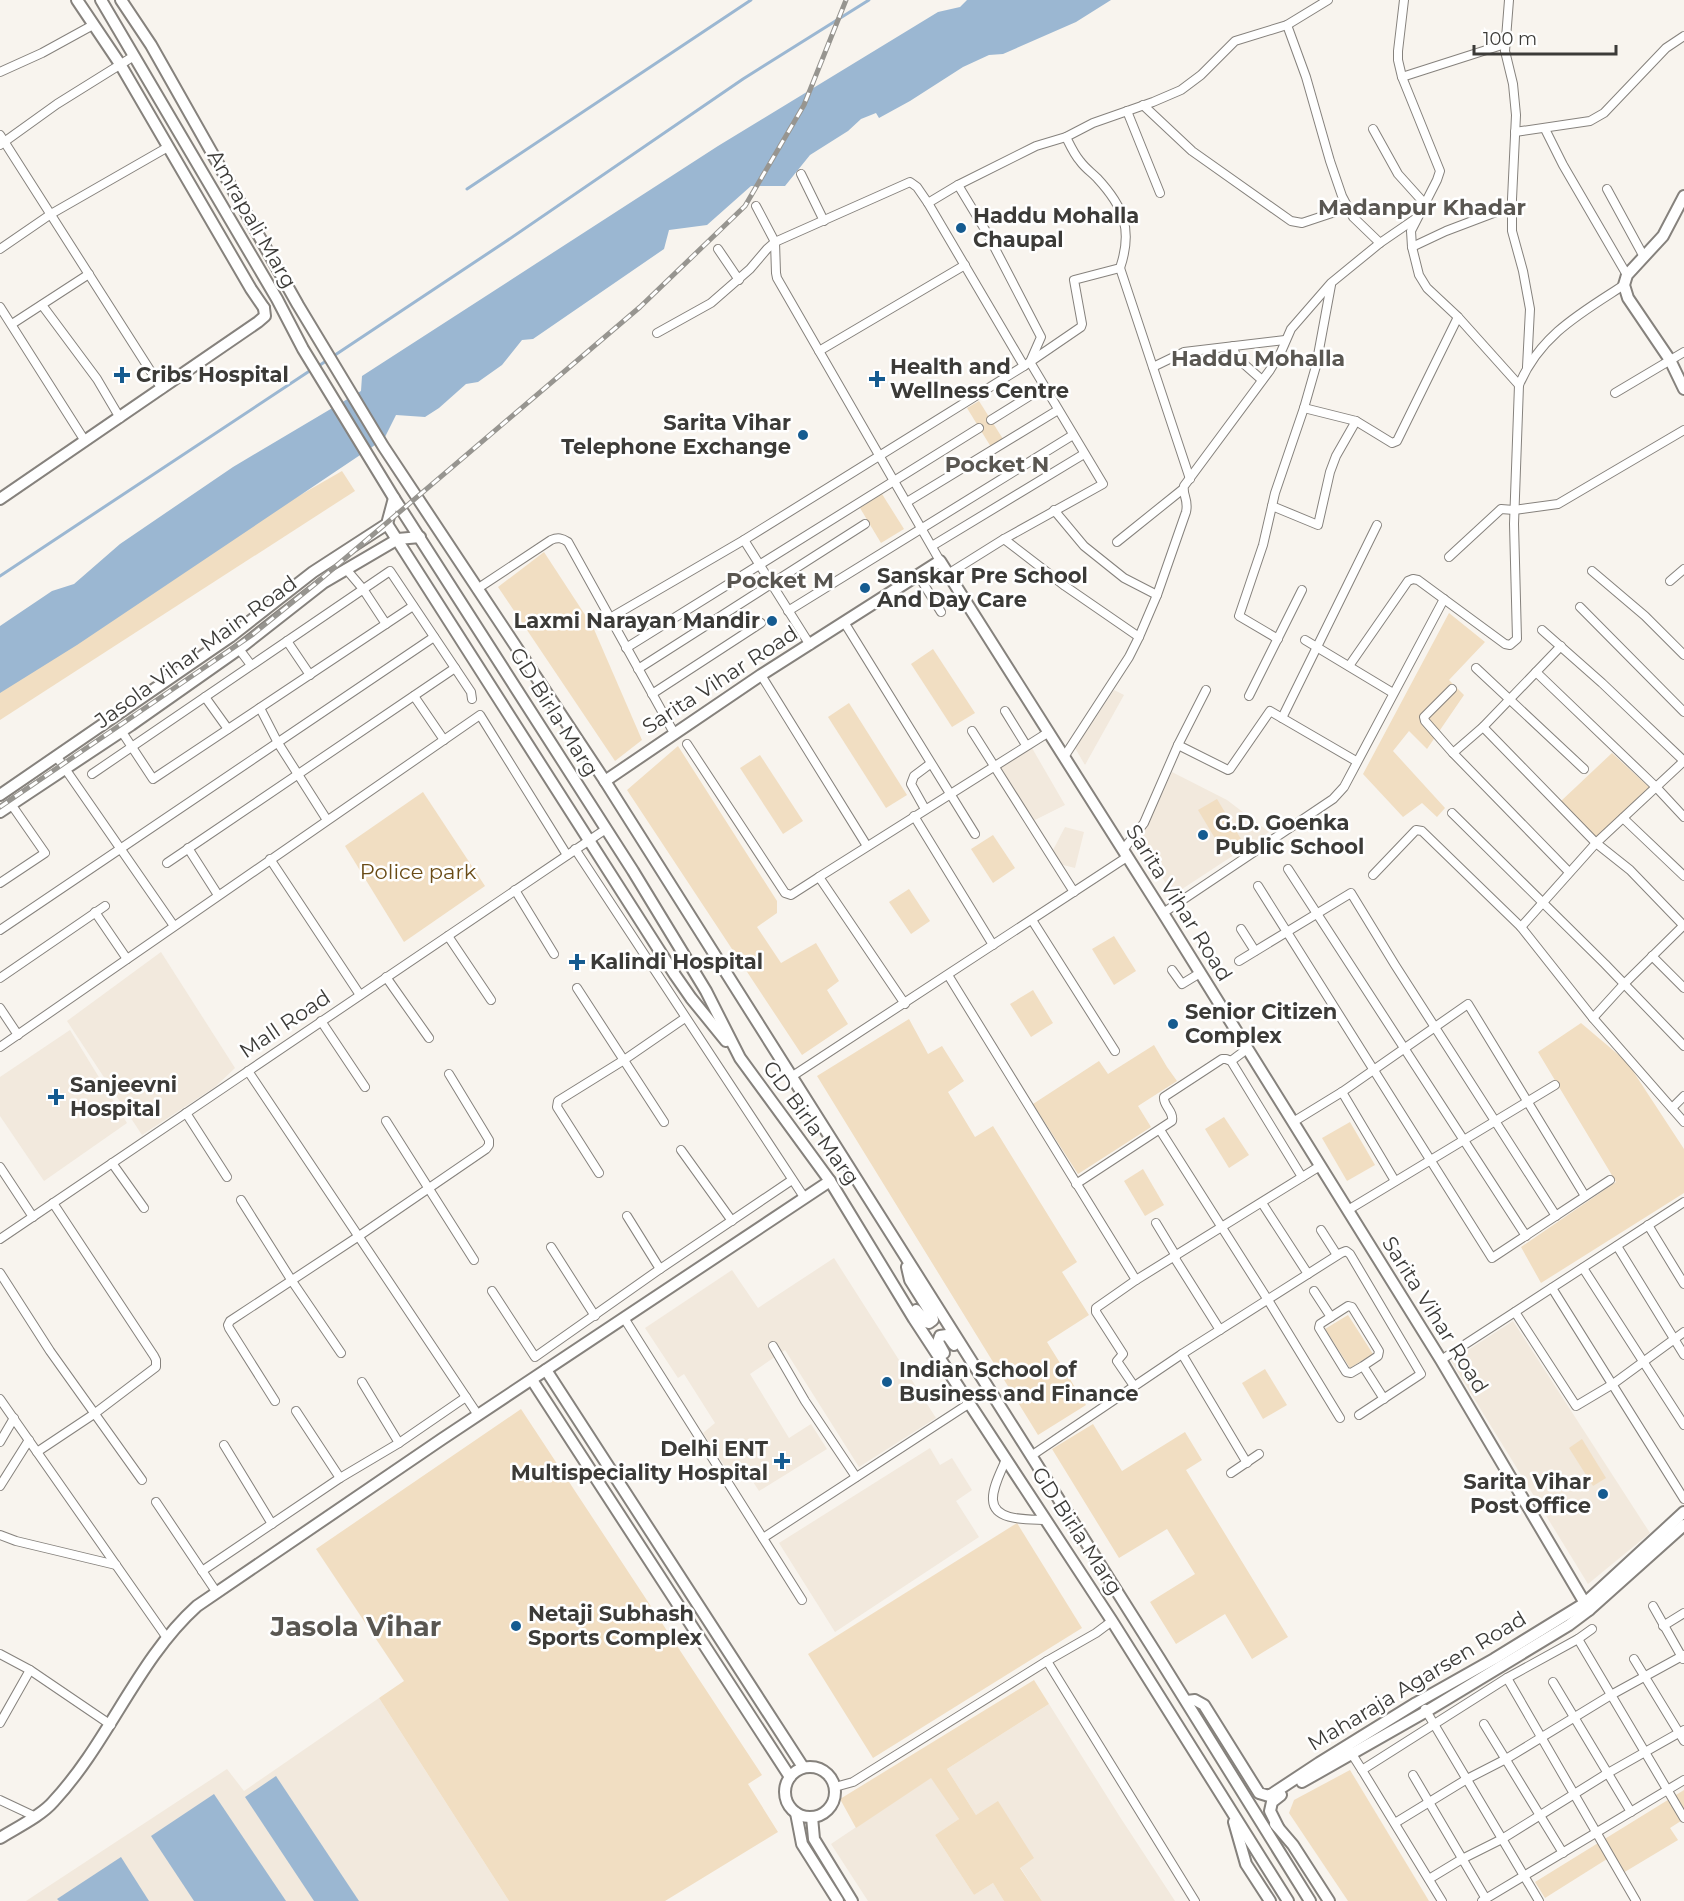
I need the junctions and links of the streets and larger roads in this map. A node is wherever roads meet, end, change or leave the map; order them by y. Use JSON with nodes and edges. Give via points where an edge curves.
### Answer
{"nodes":[{"id":1,"x":77,"y":0,"type":"edge"},
{"id":2,"x":101,"y":0,"type":"edge"},
{"id":3,"x":121,"y":0,"type":"edge"},
{"id":4,"x":1328,"y":0,"type":"edge"},
{"id":5,"x":1404,"y":0,"type":"edge"},
{"id":6,"x":1509,"y":0,"type":"edge"},
{"id":7,"x":93,"y":25,"type":"junction"},
{"id":8,"x":1287,"y":25,"type":"junction"},
{"id":9,"x":1684,"y":36,"type":"edge"},
{"id":10,"x":125,"y":40,"type":"junction"},
{"id":11,"x":1505,"y":44,"type":"junction"},
{"id":12,"x":110,"y":49,"type":"junction"},
{"id":13,"x":134,"y":56,"type":"junction"},
{"id":14,"x":120,"y":64,"type":"junction"},
{"id":15,"x":0,"y":72,"type":"edge"},
{"id":16,"x":1402,"y":77,"type":"junction"},
{"id":17,"x":1143,"y":105,"type":"junction"},
{"id":18,"x":1127,"y":111,"type":"junction"},
{"id":19,"x":1373,"y":129,"type":"dead end"},
{"id":20,"x":1545,"y":129,"type":"junction"},
{"id":21,"x":1515,"y":132,"type":"junction"},
{"id":22,"x":0,"y":135,"type":"edge"},
{"id":23,"x":1066,"y":137,"type":"junction"},
{"id":24,"x":2,"y":144,"type":"edge"},
{"id":25,"x":168,"y":147,"type":"junction"},
{"id":26,"x":801,"y":174,"type":"dead end"},
{"id":27,"x":958,"y":185,"type":"junction"},
{"id":28,"x":1607,"y":189,"type":"dead end"},
{"id":29,"x":1160,"y":193,"type":"dead end"},
{"id":30,"x":1684,"y":196,"type":"edge"},
{"id":31,"x":928,"y":203,"type":"junction"},
{"id":32,"x":1425,"y":204,"type":"junction"},
{"id":33,"x":756,"y":206,"type":"dead end"},
{"id":34,"x":1512,"y":206,"type":"junction"},
{"id":35,"x":1347,"y":208,"type":"junction"},
{"id":36,"x":51,"y":214,"type":"junction"},
{"id":37,"x":1415,"y":219,"type":"junction"},
{"id":38,"x":824,"y":221,"type":"junction"},
{"id":39,"x":775,"y":242,"type":"junction"},
{"id":40,"x":1380,"y":243,"type":"junction"},
{"id":41,"x":1412,"y":247,"type":"junction"},
{"id":42,"x":0,"y":249,"type":"edge"},
{"id":43,"x":718,"y":249,"type":"dead end"},
{"id":44,"x":1644,"y":256,"type":"junction"},
{"id":45,"x":965,"y":265,"type":"junction"},
{"id":46,"x":1120,"y":268,"type":"junction"},
{"id":47,"x":89,"y":274,"type":"junction"},
{"id":48,"x":739,"y":280,"type":"junction"},
{"id":49,"x":1625,"y":280,"type":"junction"},
{"id":50,"x":1331,"y":283,"type":"junction"},
{"id":51,"x":277,"y":299,"type":"junction"},
{"id":52,"x":42,"y":305,"type":"junction"},
{"id":53,"x":0,"y":307,"type":"edge"},
{"id":54,"x":264,"y":308,"type":"junction"},
{"id":55,"x":1458,"y":317,"type":"junction"},
{"id":56,"x":12,"y":324,"type":"junction"},
{"id":57,"x":657,"y":333,"type":"dead end"},
{"id":58,"x":1285,"y":340,"type":"junction"},
{"id":59,"x":1233,"y":346,"type":"junction"},
{"id":60,"x":819,"y":351,"type":"junction"},
{"id":61,"x":1684,"y":352,"type":"edge"},
{"id":62,"x":1670,"y":360,"type":"junction"},
{"id":63,"x":1027,"y":364,"type":"junction"},
{"id":64,"x":1153,"y":366,"type":"junction"},
{"id":65,"x":1527,"y":367,"type":"junction"},
{"id":66,"x":1262,"y":380,"type":"junction"},
{"id":67,"x":1519,"y":385,"type":"junction"},
{"id":68,"x":1044,"y":387,"type":"junction"},
{"id":69,"x":162,"y":389,"type":"junction"},
{"id":70,"x":1684,"y":389,"type":"edge"},
{"id":71,"x":1615,"y":393,"type":"dead end"},
{"id":72,"x":1304,"y":408,"type":"junction"},
{"id":73,"x":1058,"y":410,"type":"junction"},
{"id":74,"x":120,"y":418,"type":"junction"},
{"id":75,"x":991,"y":420,"type":"dead end"},
{"id":76,"x":1356,"y":421,"type":"junction"},
{"id":77,"x":979,"y":428,"type":"dead end"},
{"id":78,"x":1684,"y":430,"type":"edge"},
{"id":79,"x":1072,"y":435,"type":"junction"},
{"id":80,"x":85,"y":441,"type":"junction"},
{"id":81,"x":383,"y":446,"type":"joint"},
{"id":82,"x":1084,"y":454,"type":"junction"},
{"id":83,"x":880,"y":456,"type":"junction"},
{"id":84,"x":370,"y":457,"type":"joint"},
{"id":85,"x":1190,"y":479,"type":"junction"},
{"id":86,"x":895,"y":480,"type":"junction"},
{"id":87,"x":1183,"y":489,"type":"junction"},
{"id":88,"x":2,"y":494,"type":"edge"},
{"id":89,"x":394,"y":498,"type":"junction"},
{"id":90,"x":907,"y":502,"type":"junction"},
{"id":91,"x":1272,"y":506,"type":"junction"},
{"id":92,"x":1054,"y":510,"type":"junction"},
{"id":93,"x":1514,"y":510,"type":"junction"},
{"id":94,"x":387,"y":524,"type":"junction"},
{"id":95,"x":865,"y":524,"type":"dead end"},
{"id":96,"x":1377,"y":525,"type":"dead end"},
{"id":97,"x":921,"y":527,"type":"junction"},
{"id":98,"x":420,"y":537,"type":"junction"},
{"id":99,"x":398,"y":539,"type":"junction"},
{"id":100,"x":1004,"y":539,"type":"junction"},
{"id":101,"x":744,"y":540,"type":"junction"},
{"id":102,"x":1117,"y":542,"type":"dead end"},
{"id":103,"x":932,"y":546,"type":"junction"},
{"id":104,"x":1449,"y":556,"type":"dead end"},
{"id":105,"x":940,"y":561,"type":"junction"},
{"id":106,"x":760,"y":565,"type":"junction"},
{"id":107,"x":346,"y":569,"type":"junction"},
{"id":108,"x":1684,"y":569,"type":"edge"},
{"id":109,"x":1592,"y":571,"type":"dead end"},
{"id":110,"x":948,"y":574,"type":"junction"},
{"id":111,"x":918,"y":575,"type":"junction"},
{"id":112,"x":1670,"y":581,"type":"dead end"},
{"id":113,"x":772,"y":584,"type":"junction"},
{"id":114,"x":363,"y":589,"type":"junction"},
{"id":115,"x":477,"y":589,"type":"junction"},
{"id":116,"x":1302,"y":590,"type":"dead end"},
{"id":117,"x":1156,"y":595,"type":"junction"},
{"id":118,"x":1444,"y":599,"type":"junction"},
{"id":119,"x":413,"y":606,"type":"junction"},
{"id":120,"x":1580,"y":607,"type":"dead end"},
{"id":121,"x":788,"y":610,"type":"junction"},
{"id":122,"x":941,"y":612,"type":"dead end"},
{"id":123,"x":610,"y":618,"type":"junction"},
{"id":124,"x":844,"y":622,"type":"junction"},
{"id":125,"x":761,"y":623,"type":"dead end"},
{"id":126,"x":386,"y":624,"type":"junction"},
{"id":127,"x":1542,"y":630,"type":"dead end"},
{"id":128,"x":434,"y":637,"type":"junction"},
{"id":129,"x":1139,"y":637,"type":"junction"},
{"id":130,"x":1278,"y":639,"type":"junction"},
{"id":131,"x":287,"y":640,"type":"junction"},
{"id":132,"x":1305,"y":640,"type":"dead end"},
{"id":133,"x":810,"y":645,"type":"junction"},
{"id":134,"x":1561,"y":645,"type":"junction"},
{"id":135,"x":1318,"y":647,"type":"junction"},
{"id":136,"x":626,"y":648,"type":"junction"},
{"id":137,"x":239,"y":649,"type":"junction"},
{"id":138,"x":1684,"y":654,"type":"edge"},
{"id":139,"x":251,"y":665,"type":"junction"},
{"id":140,"x":1349,"y":666,"type":"junction"},
{"id":141,"x":455,"y":668,"type":"junction"},
{"id":142,"x":1476,"y":668,"type":"dead end"},
{"id":143,"x":638,"y":669,"type":"junction"},
{"id":144,"x":1536,"y":672,"type":"junction"},
{"id":145,"x":310,"y":675,"type":"junction"},
{"id":146,"x":761,"y":675,"type":"junction"},
{"id":147,"x":1452,"y":689,"type":"dead end"},
{"id":148,"x":1206,"y":690,"type":"dead end"},
{"id":149,"x":1393,"y":693,"type":"junction"},
{"id":150,"x":652,"y":694,"type":"junction"},
{"id":151,"x":414,"y":696,"type":"junction"},
{"id":152,"x":1249,"y":696,"type":"dead end"},
{"id":153,"x":205,"y":697,"type":"junction"},
{"id":154,"x":472,"y":699,"type":"dead end"},
{"id":155,"x":1510,"y":700,"type":"junction"},
{"id":156,"x":260,"y":708,"type":"junction"},
{"id":157,"x":1005,"y":711,"type":"dead end"},
{"id":158,"x":1684,"y":711,"type":"edge"},
{"id":159,"x":1282,"y":718,"type":"junction"},
{"id":160,"x":1483,"y":727,"type":"junction"},
{"id":161,"x":228,"y":729,"type":"junction"},
{"id":162,"x":122,"y":732,"type":"junction"},
{"id":163,"x":972,"y":732,"type":"dead end"},
{"id":164,"x":1048,"y":732,"type":"junction"},
{"id":165,"x":674,"y":733,"type":"junction"},
{"id":166,"x":444,"y":740,"type":"junction"},
{"id":167,"x":278,"y":743,"type":"junction"},
{"id":168,"x":687,"y":744,"type":"dead end"},
{"id":169,"x":1026,"y":745,"type":"junction"},
{"id":170,"x":1178,"y":745,"type":"junction"},
{"id":171,"x":132,"y":747,"type":"junction"},
{"id":172,"x":1453,"y":753,"type":"junction"},
{"id":173,"x":57,"y":757,"type":"junction"},
{"id":174,"x":1064,"y":757,"type":"junction"},
{"id":175,"x":1356,"y":761,"type":"junction"},
{"id":176,"x":1684,"y":761,"type":"edge"},
{"id":177,"x":930,"y":764,"type":"junction"},
{"id":178,"x":993,"y":766,"type":"junction"},
{"id":179,"x":66,"y":769,"type":"junction"},
{"id":180,"x":1584,"y":769,"type":"dead end"},
{"id":181,"x":92,"y":774,"type":"dead end"},
{"id":182,"x":298,"y":774,"type":"junction"},
{"id":183,"x":605,"y":782,"type":"junction"},
{"id":184,"x":1656,"y":787,"type":"junction"},
{"id":185,"x":949,"y":794,"type":"junction"},
{"id":186,"x":0,"y":795,"type":"edge"},
{"id":187,"x":11,"y":804,"type":"junction"},
{"id":188,"x":925,"y":809,"type":"junction"},
{"id":189,"x":0,"y":812,"type":"edge"},
{"id":190,"x":1452,"y":813,"type":"dead end"},
{"id":191,"x":914,"y":816,"type":"junction"},
{"id":192,"x":1684,"y":817,"type":"edge"},
{"id":193,"x":1623,"y":818,"type":"junction"},
{"id":194,"x":327,"y":820,"type":"junction"},
{"id":195,"x":606,"y":829,"type":"junction"},
{"id":196,"x":975,"y":834,"type":"dead end"},
{"id":197,"x":590,"y":839,"type":"junction"},
{"id":198,"x":1596,"y":843,"type":"junction"},
{"id":199,"x":867,"y":846,"type":"junction"},
{"id":200,"x":188,"y":848,"type":"junction"},
{"id":201,"x":120,"y":849,"type":"junction"},
{"id":202,"x":575,"y":849,"type":"junction"},
{"id":203,"x":1125,"y":853,"type":"junction"},
{"id":204,"x":567,"y":855,"type":"junction"},
{"id":205,"x":270,"y":859,"type":"junction"},
{"id":206,"x":167,"y":863,"type":"dead end"},
{"id":207,"x":1288,"y":869,"type":"dead end"},
{"id":208,"x":1569,"y":872,"type":"junction"},
{"id":209,"x":1373,"y":875,"type":"dead end"},
{"id":210,"x":1684,"y":876,"type":"edge"},
{"id":211,"x":819,"y":877,"type":"junction"},
{"id":212,"x":0,"y":883,"type":"edge"},
{"id":213,"x":1258,"y":886,"type":"dead end"},
{"id":214,"x":515,"y":890,"type":"junction"},
{"id":215,"x":1074,"y":892,"type":"junction"},
{"id":216,"x":218,"y":896,"type":"junction"},
{"id":217,"x":1542,"y":902,"type":"junction"},
{"id":218,"x":105,"y":906,"type":"dead end"},
{"id":219,"x":95,"y":912,"type":"junction"},
{"id":220,"x":1163,"y":913,"type":"junction"},
{"id":221,"x":1316,"y":913,"type":"junction"},
{"id":222,"x":1032,"y":920,"type":"junction"},
{"id":223,"x":1684,"y":925,"type":"edge"},
{"id":224,"x":174,"y":926,"type":"junction"},
{"id":225,"x":1521,"y":927,"type":"junction"},
{"id":226,"x":1241,"y":929,"type":"dead end"},
{"id":227,"x":0,"y":930,"type":"edge"},
{"id":228,"x":1287,"y":931,"type":"junction"},
{"id":229,"x":448,"y":936,"type":"junction"},
{"id":230,"x":993,"y":945,"type":"junction"},
{"id":231,"x":1255,"y":951,"type":"junction"},
{"id":232,"x":554,"y":954,"type":"dead end"},
{"id":233,"x":1652,"y":956,"type":"junction"},
{"id":234,"x":127,"y":959,"type":"junction"},
{"id":235,"x":1239,"y":961,"type":"dead end"},
{"id":236,"x":1172,"y":970,"type":"dead end"},
{"id":237,"x":1200,"y":973,"type":"junction"},
{"id":238,"x":948,"y":975,"type":"junction"},
{"id":239,"x":386,"y":977,"type":"junction"},
{"id":240,"x":0,"y":978,"type":"edge"},
{"id":241,"x":1624,"y":984,"type":"junction"},
{"id":242,"x":577,"y":988,"type":"dead end"},
{"id":243,"x":1684,"y":988,"type":"edge"},
{"id":244,"x":360,"y":995,"type":"junction"},
{"id":245,"x":491,"y":1000,"type":"dead end"},
{"id":246,"x":904,"y":1004,"type":"junction"},
{"id":247,"x":0,"y":1008,"type":"edge"},
{"id":248,"x":685,"y":1018,"type":"junction"},
{"id":249,"x":1593,"y":1018,"type":"junction"},
{"id":250,"x":321,"y":1021,"type":"junction"},
{"id":251,"x":1434,"y":1026,"type":"junction"},
{"id":252,"x":18,"y":1035,"type":"junction"},
{"id":253,"x":429,"y":1038,"type":"dead end"},
{"id":254,"x":1684,"y":1046,"type":"edge"},
{"id":255,"x":0,"y":1047,"type":"edge"},
{"id":256,"x":1404,"y":1048,"type":"junction"},
{"id":257,"x":1247,"y":1049,"type":"junction"},
{"id":258,"x":1114,"y":1051,"type":"dead end"},
{"id":259,"x":740,"y":1058,"type":"junction"},
{"id":260,"x":624,"y":1060,"type":"junction"},
{"id":261,"x":1231,"y":1061,"type":"junction"},
{"id":262,"x":1374,"y":1070,"type":"junction"},
{"id":263,"x":248,"y":1071,"type":"junction"},
{"id":264,"x":449,"y":1074,"type":"dead end"},
{"id":265,"x":791,"y":1077,"type":"junction"},
{"id":266,"x":1555,"y":1085,"type":"dead end"},
{"id":267,"x":365,"y":1087,"type":"dead end"},
{"id":268,"x":1342,"y":1092,"type":"junction"},
{"id":269,"x":1684,"y":1096,"type":"edge"},
{"id":270,"x":1528,"y":1102,"type":"junction"},
{"id":271,"x":1672,"y":1108,"type":"junction"},
{"id":272,"x":186,"y":1113,"type":"junction"},
{"id":273,"x":386,"y":1121,"type":"dead end"},
{"id":274,"x":664,"y":1122,"type":"dead end"},
{"id":275,"x":1293,"y":1122,"type":"junction"},
{"id":276,"x":1496,"y":1122,"type":"junction"},
{"id":277,"x":1684,"y":1122,"type":"edge"},
{"id":278,"x":1160,"y":1130,"type":"junction"},
{"id":279,"x":1464,"y":1140,"type":"junction"},
{"id":280,"x":681,"y":1150,"type":"dead end"},
{"id":281,"x":1430,"y":1160,"type":"junction"},
{"id":282,"x":112,"y":1163,"type":"junction"},
{"id":283,"x":1320,"y":1166,"type":"junction"},
{"id":284,"x":0,"y":1167,"type":"edge"},
{"id":285,"x":599,"y":1173,"type":"dead end"},
{"id":286,"x":227,"y":1177,"type":"dead end"},
{"id":287,"x":1302,"y":1177,"type":"junction"},
{"id":288,"x":792,"y":1180,"type":"junction"},
{"id":289,"x":1610,"y":1180,"type":"dead end"},
{"id":290,"x":830,"y":1181,"type":"junction"},
{"id":291,"x":1395,"y":1181,"type":"junction"},
{"id":292,"x":1076,"y":1184,"type":"junction"},
{"id":293,"x":428,"y":1189,"type":"junction"},
{"id":294,"x":1585,"y":1196,"type":"junction"},
{"id":295,"x":804,"y":1197,"type":"junction"},
{"id":296,"x":240,"y":1200,"type":"dead end"},
{"id":297,"x":1684,"y":1202,"type":"edge"},
{"id":298,"x":52,"y":1203,"type":"junction"},
{"id":299,"x":1262,"y":1203,"type":"junction"},
{"id":300,"x":144,"y":1208,"type":"dead end"},
{"id":301,"x":1348,"y":1210,"type":"junction"},
{"id":302,"x":627,"y":1216,"type":"dead end"},
{"id":303,"x":1556,"y":1216,"type":"junction"},
{"id":304,"x":33,"y":1217,"type":"junction"},
{"id":305,"x":732,"y":1221,"type":"junction"},
{"id":306,"x":1156,"y":1223,"type":"dead end"},
{"id":307,"x":1648,"y":1225,"type":"junction"},
{"id":308,"x":1222,"y":1228,"type":"junction"},
{"id":309,"x":1321,"y":1230,"type":"dead end"},
{"id":310,"x":359,"y":1236,"type":"junction"},
{"id":311,"x":1526,"y":1236,"type":"junction"},
{"id":312,"x":0,"y":1239,"type":"edge"},
{"id":313,"x":1617,"y":1246,"type":"junction"},
{"id":314,"x":551,"y":1247,"type":"dead end"},
{"id":315,"x":1337,"y":1255,"type":"junction"},
{"id":316,"x":1175,"y":1256,"type":"junction"},
{"id":317,"x":905,"y":1258,"type":"junction"},
{"id":318,"x":474,"y":1260,"type":"dead end"},
{"id":319,"x":1583,"y":1268,"type":"junction"},
{"id":320,"x":660,"y":1269,"type":"junction"},
{"id":321,"x":0,"y":1273,"type":"edge"},
{"id":322,"x":1308,"y":1274,"type":"junction"},
{"id":323,"x":1136,"y":1280,"type":"junction"},
{"id":324,"x":292,"y":1281,"type":"junction"},
{"id":325,"x":893,"y":1284,"type":"junction"},
{"id":326,"x":1684,"y":1284,"type":"edge"},
{"id":327,"x":1552,"y":1288,"type":"junction"},
{"id":328,"x":1314,"y":1291,"type":"dead end"},
{"id":329,"x":492,"y":1292,"type":"dead end"},
{"id":330,"x":1268,"y":1300,"type":"junction"},
{"id":331,"x":1515,"y":1312,"type":"junction"},
{"id":332,"x":595,"y":1316,"type":"junction"},
{"id":333,"x":1331,"y":1317,"type":"junction"},
{"id":334,"x":624,"y":1318,"type":"junction"},
{"id":335,"x":1220,"y":1330,"type":"junction"},
{"id":336,"x":1684,"y":1332,"type":"edge"},
{"id":337,"x":1674,"y":1339,"type":"junction"},
{"id":338,"x":773,"y":1346,"type":"dead end"},
{"id":339,"x":341,"y":1353,"type":"dead end"},
{"id":340,"x":1182,"y":1354,"type":"junction"},
{"id":341,"x":1684,"y":1355,"type":"edge"},
{"id":342,"x":1441,"y":1360,"type":"junction"},
{"id":343,"x":1643,"y":1362,"type":"junction"},
{"id":344,"x":1364,"y":1366,"type":"junction"},
{"id":345,"x":546,"y":1370,"type":"junction"},
{"id":346,"x":979,"y":1375,"type":"junction"},
{"id":347,"x":532,"y":1380,"type":"junction"},
{"id":348,"x":362,"y":1382,"type":"dead end"},
{"id":349,"x":1613,"y":1384,"type":"junction"},
{"id":350,"x":1134,"y":1386,"type":"junction"},
{"id":351,"x":959,"y":1388,"type":"junction"},
{"id":352,"x":466,"y":1398,"type":"junction"},
{"id":353,"x":0,"y":1399,"type":"edge"},
{"id":354,"x":1384,"y":1399,"type":"junction"},
{"id":355,"x":275,"y":1401,"type":"dead end"},
{"id":356,"x":970,"y":1403,"type":"junction"},
{"id":357,"x":296,"y":1411,"type":"dead end"},
{"id":358,"x":94,"y":1414,"type":"junction"},
{"id":359,"x":478,"y":1415,"type":"junction"},
{"id":360,"x":1359,"y":1415,"type":"dead end"},
{"id":361,"x":14,"y":1418,"type":"junction"},
{"id":362,"x":1340,"y":1418,"type":"dead end"},
{"id":363,"x":1684,"y":1425,"type":"edge"},
{"id":364,"x":29,"y":1440,"type":"junction"},
{"id":365,"x":0,"y":1442,"type":"edge"},
{"id":366,"x":399,"y":1443,"type":"junction"},
{"id":367,"x":224,"y":1445,"type":"dead end"},
{"id":368,"x":38,"y":1452,"type":"junction"},
{"id":369,"x":1259,"y":1454,"type":"dead end"},
{"id":370,"x":1031,"y":1456,"type":"junction"},
{"id":371,"x":1006,"y":1459,"type":"junction"},
{"id":372,"x":1247,"y":1463,"type":"junction"},
{"id":373,"x":1231,"y":1473,"type":"dead end"},
{"id":374,"x":856,"y":1477,"type":"junction"},
{"id":375,"x":340,"y":1478,"type":"junction"},
{"id":376,"x":142,"y":1480,"type":"dead end"},
{"id":377,"x":0,"y":1486,"type":"edge"},
{"id":378,"x":1684,"y":1499,"type":"edge"},
{"id":379,"x":156,"y":1502,"type":"dead end"},
{"id":380,"x":1684,"y":1512,"type":"edge"},
{"id":381,"x":1046,"y":1520,"type":"junction"},
{"id":382,"x":272,"y":1524,"type":"junction"},
{"id":383,"x":1684,"y":1525,"type":"edge"},
{"id":384,"x":0,"y":1535,"type":"edge"},
{"id":385,"x":763,"y":1538,"type":"junction"},
{"id":386,"x":116,"y":1565,"type":"junction"},
{"id":387,"x":202,"y":1571,"type":"junction"},
{"id":388,"x":217,"y":1593,"type":"junction"},
{"id":389,"x":802,"y":1600,"type":"dead end"},
{"id":390,"x":1587,"y":1606,"type":"junction"},
{"id":391,"x":1653,"y":1606,"type":"dead end"},
{"id":392,"x":1684,"y":1613,"type":"edge"},
{"id":393,"x":1112,"y":1621,"type":"junction"},
{"id":394,"x":1663,"y":1626,"type":"junction"},
{"id":395,"x":1592,"y":1629,"type":"dead end"},
{"id":396,"x":166,"y":1638,"type":"junction"},
{"id":397,"x":1578,"y":1639,"type":"junction"},
{"id":398,"x":0,"y":1654,"type":"edge"},
{"id":399,"x":1683,"y":1657,"type":"edge"},
{"id":400,"x":1634,"y":1659,"type":"dead end"},
{"id":401,"x":1047,"y":1661,"type":"junction"},
{"id":402,"x":30,"y":1670,"type":"junction"},
{"id":403,"x":1646,"y":1676,"type":"junction"},
{"id":404,"x":1507,"y":1678,"type":"junction"},
{"id":405,"x":1553,"y":1682,"type":"dead end"},
{"id":406,"x":1611,"y":1695,"type":"junction"},
{"id":407,"x":1187,"y":1701,"type":"junction"},
{"id":408,"x":1420,"y":1701,"type":"junction"},
{"id":409,"x":1426,"y":1711,"type":"junction"},
{"id":410,"x":1574,"y":1716,"type":"junction"},
{"id":411,"x":0,"y":1723,"type":"edge"},
{"id":412,"x":1435,"y":1724,"type":"junction"},
{"id":413,"x":1484,"y":1724,"type":"dead end"},
{"id":414,"x":111,"y":1725,"type":"junction"},
{"id":415,"x":1681,"y":1731,"type":"edge"},
{"id":416,"x":1543,"y":1737,"type":"junction"},
{"id":417,"x":1684,"y":1741,"type":"edge"},
{"id":418,"x":1349,"y":1749,"type":"junction"},
{"id":419,"x":1645,"y":1752,"type":"junction"},
{"id":420,"x":1506,"y":1759,"type":"junction"},
{"id":421,"x":803,"y":1767,"type":"junction"},
{"id":422,"x":1362,"y":1770,"type":"junction"},
{"id":423,"x":1608,"y":1773,"type":"junction"},
{"id":424,"x":1413,"y":1775,"type":"dead end"},
{"id":425,"x":790,"y":1777,"type":"junction"},
{"id":426,"x":1467,"y":1779,"type":"junction"},
{"id":427,"x":1684,"y":1780,"type":"edge"},
{"id":428,"x":835,"y":1787,"type":"junction"},
{"id":429,"x":1668,"y":1790,"type":"junction"},
{"id":430,"x":1243,"y":1792,"type":"junction"},
{"id":431,"x":1574,"y":1793,"type":"junction"},
{"id":432,"x":0,"y":1800,"type":"edge"},
{"id":433,"x":1429,"y":1802,"type":"junction"},
{"id":434,"x":1229,"y":1807,"type":"junction"},
{"id":435,"x":1631,"y":1812,"type":"junction"},
{"id":436,"x":796,"y":1814,"type":"junction"},
{"id":437,"x":1540,"y":1815,"type":"junction"},
{"id":438,"x":34,"y":1816,"type":"junction"},
{"id":439,"x":812,"y":1817,"type":"junction"},
{"id":440,"x":1684,"y":1818,"type":"edge"},
{"id":441,"x":1395,"y":1823,"type":"junction"},
{"id":442,"x":1278,"y":1827,"type":"junction"},
{"id":443,"x":1597,"y":1832,"type":"junction"},
{"id":444,"x":0,"y":1838,"type":"edge"},
{"id":445,"x":1502,"y":1839,"type":"junction"},
{"id":446,"x":1563,"y":1853,"type":"junction"},
{"id":447,"x":1462,"y":1859,"type":"junction"},
{"id":448,"x":1524,"y":1876,"type":"junction"},
{"id":449,"x":1429,"y":1879,"type":"junction"},
{"id":450,"x":1484,"y":1900,"type":"edge"},
{"id":451,"x":838,"y":1901,"type":"edge"},
{"id":452,"x":852,"y":1901,"type":"edge"},
{"id":453,"x":1195,"y":1901,"type":"edge"},
{"id":454,"x":1270,"y":1901,"type":"edge"},
{"id":455,"x":1288,"y":1901,"type":"edge"},
{"id":456,"x":1310,"y":1901,"type":"edge"},
{"id":457,"x":1329,"y":1901,"type":"edge"},
{"id":458,"x":1442,"y":1901,"type":"edge"},
{"id":459,"x":1539,"y":1901,"type":"edge"},
{"id":460,"x":1636,"y":1901,"type":"edge"}],
"edges":[{"from":1,"to":7,"type":"street"},
{"from":2,"to":10,"type":"street","name":"Amrapali Marg"},
{"from":3,"to":81,"type":"street","name":"Amrapali Marg","via":[[151,45]]},
{"from":4,"to":8,"type":"street"},
{"from":5,"to":16,"type":"street","via":[[1398,51]]},
{"from":6,"to":11,"type":"street"},
{"from":7,"to":12,"type":"street"},
{"from":7,"to":15,"type":"street"},
{"from":8,"to":17,"type":"street","via":[[1235,41],[1188,86]]},
{"from":8,"to":35,"type":"street"},
{"from":9,"to":20,"type":"street","via":[[1666,48],[1604,113],[1590,121]]},
{"from":10,"to":12,"type":"street"},
{"from":10,"to":13,"type":"street","name":"Amrapali Marg"},
{"from":11,"to":16,"type":"street"},
{"from":11,"to":21,"type":"street","via":[[1514,94]]},
{"from":12,"to":14,"type":"street"},
{"from":13,"to":14,"type":"street"},
{"from":13,"to":51,"type":"street","name":"Amrapali Marg"},
{"from":14,"to":24,"type":"street"},
{"from":14,"to":25,"type":"street"},
{"from":16,"to":32,"type":"street","via":[[1440,171]]},
{"from":17,"to":18,"type":"street"},
{"from":17,"to":35,"type":"street","via":[[1192,151],[1291,221],[1302,223]]},
{"from":18,"to":23,"type":"street"},
{"from":18,"to":29,"type":"street"},
{"from":19,"to":32,"type":"street","via":[[1398,174]]},
{"from":20,"to":21,"type":"street"},
{"from":20,"to":49,"type":"street"},
{"from":21,"to":34,"type":"street"},
{"from":22,"to":24,"type":"street"},
{"from":23,"to":27,"type":"street","via":[[1036,146]]},
{"from":23,"to":46,"type":"street","via":[[1123,215],[1127,245]]},
{"from":24,"to":36,"type":"street"},
{"from":25,"to":36,"type":"street"},
{"from":25,"to":54,"type":"street"},
{"from":26,"to":38,"type":"street"},
{"from":27,"to":31,"type":"street"},
{"from":27,"to":63,"type":"street","via":[[1041,337]]},
{"from":28,"to":44,"type":"street"},
{"from":30,"to":44,"type":"street","via":[[1663,237]]},
{"from":31,"to":38,"type":"street","via":[[915,185],[907,182]]},
{"from":31,"to":45,"type":"street"},
{"from":32,"to":37,"type":"street"},
{"from":33,"to":39,"type":"street"},
{"from":34,"to":41,"type":"street"},
{"from":34,"to":65,"type":"street","via":[[1512,231],[1530,309]]},
{"from":35,"to":40,"type":"street"},
{"from":36,"to":42,"type":"street"},
{"from":36,"to":47,"type":"street"},
{"from":37,"to":40,"type":"street"},
{"from":37,"to":41,"type":"street"},
{"from":38,"to":39,"type":"street"},
{"from":39,"to":48,"type":"street"},
{"from":39,"to":60,"type":"street","via":[[776,275]]},
{"from":40,"to":50,"type":"street"},
{"from":41,"to":55,"type":"street","via":[[1422,281]]},
{"from":43,"to":48,"type":"street"},
{"from":44,"to":49,"type":"street"},
{"from":45,"to":60,"type":"street"},
{"from":45,"to":63,"type":"street"},
{"from":46,"to":63,"type":"street","via":[[1075,279],[1082,325]]},
{"from":46,"to":64,"type":"street"},
{"from":47,"to":52,"type":"street"},
{"from":47,"to":69,"type":"street"},
{"from":48,"to":57,"type":"street","via":[[711,303]]},
{"from":49,"to":62,"type":"street","via":[[1628,298]]},
{"from":49,"to":65,"type":"street","via":[[1554,335]]},
{"from":50,"to":58,"type":"street"},
{"from":50,"to":72,"type":"street"},
{"from":51,"to":54,"type":"street"},
{"from":51,"to":84,"type":"street","name":"Amrapali Marg"},
{"from":52,"to":56,"type":"street"},
{"from":52,"to":74,"type":"street","via":[[97,379]]},
{"from":53,"to":56,"type":"street"},
{"from":54,"to":69,"type":"street","via":[[265,316],[258,322]]},
{"from":55,"to":67,"type":"street"},
{"from":55,"to":76,"type":"street","via":[[1397,441],[1392,443]]},
{"from":56,"to":80,"type":"street"},
{"from":58,"to":59,"type":"street"},
{"from":58,"to":66,"type":"street"},
{"from":59,"to":64,"type":"street","via":[[1184,352]]},
{"from":59,"to":66,"type":"street","via":[[1236,357]]},
{"from":60,"to":83,"type":"street"},
{"from":61,"to":62,"type":"street"},
{"from":62,"to":70,"type":"street"},
{"from":62,"to":71,"type":"street"},
{"from":63,"to":68,"type":"street"},
{"from":63,"to":83,"type":"street"},
{"from":64,"to":85,"type":"street"},
{"from":65,"to":67,"type":"street"},
{"from":66,"to":85,"type":"street"},
{"from":67,"to":93,"type":"street"},
{"from":68,"to":73,"type":"street"},
{"from":68,"to":75,"type":"street"},
{"from":69,"to":74,"type":"street"},
{"from":72,"to":76,"type":"street"},
{"from":72,"to":91,"type":"street"},
{"from":73,"to":79,"type":"street"},
{"from":73,"to":90,"type":"street"},
{"from":74,"to":80,"type":"street"},
{"from":76,"to":91,"type":"street","via":[[1330,472],[1318,525]]},
{"from":77,"to":86,"type":"street"},
{"from":78,"to":93,"type":"street","via":[[1558,504]]},
{"from":79,"to":82,"type":"street"},
{"from":79,"to":97,"type":"street"},
{"from":80,"to":88,"type":"street"},
{"from":81,"to":115,"type":"street","name":"GD Birla Marg"},
{"from":82,"to":92,"type":"street","via":[[1102,484]]},
{"from":82,"to":103,"type":"street"},
{"from":83,"to":86,"type":"street"},
{"from":83,"to":101,"type":"street"},
{"from":84,"to":89,"type":"street","name":"GD Birla Marg"},
{"from":85,"to":87,"type":"street"},
{"from":86,"to":90,"type":"street"},
{"from":86,"to":106,"type":"street"},
{"from":87,"to":102,"type":"street"},
{"from":87,"to":117,"type":"street","via":[[1188,504],[1186,512]]},
{"from":89,"to":94,"type":"street"},
{"from":89,"to":98,"type":"street","name":"GD Birla Marg"},
{"from":90,"to":97,"type":"street"},
{"from":91,"to":130,"type":"street","via":[[1239,616]]},
{"from":92,"to":100,"type":"street"},
{"from":92,"to":117,"type":"street","via":[[1084,546],[1124,578]]},
{"from":93,"to":104,"type":"street","via":[[1501,509]]},
{"from":93,"to":118,"type":"street","via":[[1517,639],[1505,644]]},
{"from":94,"to":99,"type":"street"},
{"from":94,"to":173,"type":"street","name":"Jasola Vihar Main Road","via":[[313,572],[230,637]]},
{"from":95,"to":113,"type":"street"},
{"from":96,"to":135,"type":"street"},
{"from":97,"to":103,"type":"street"},
{"from":97,"to":121,"type":"street"},
{"from":98,"to":99,"type":"street","name":"Jasola Vihar Main Road"},
{"from":98,"to":195,"type":"street","name":"GD Birla Marg"},
{"from":99,"to":107,"type":"street","name":"Jasola Vihar Main Road"},
{"from":99,"to":197,"type":"street"},
{"from":100,"to":110,"type":"street"},
{"from":100,"to":129,"type":"street"},
{"from":101,"to":106,"type":"street"},
{"from":101,"to":123,"type":"street"},
{"from":103,"to":105,"type":"street"},
{"from":105,"to":110,"type":"street","name":"Sarita Vihar Road"},
{"from":105,"to":111,"type":"street","name":"Sarita Vihar Road"},
{"from":106,"to":113,"type":"street"},
{"from":106,"to":136,"type":"street"},
{"from":107,"to":114,"type":"street"},
{"from":107,"to":137,"type":"street","name":"Jasola Vihar Main Road"},
{"from":108,"to":112,"type":"street"},
{"from":109,"to":138,"type":"street"},
{"from":110,"to":164,"type":"street","name":"Sarita Vihar Road"},
{"from":111,"to":122,"type":"street"},
{"from":111,"to":124,"type":"street","name":"Sarita Vihar Road"},
{"from":113,"to":121,"type":"street"},
{"from":113,"to":143,"type":"street"},
{"from":114,"to":119,"type":"street","via":[[390,571]]},
{"from":114,"to":126,"type":"street"},
{"from":114,"to":131,"type":"street"},
{"from":115,"to":123,"type":"street","via":[[551,540],[563,539]]},
{"from":115,"to":183,"type":"street","name":"GD Birla Marg"},
{"from":116,"to":130,"type":"street"},
{"from":117,"to":129,"type":"street"},
{"from":118,"to":140,"type":"street","via":[[1418,580],[1408,581]]},
{"from":118,"to":149,"type":"street"},
{"from":119,"to":126,"type":"street"},
{"from":119,"to":128,"type":"street"},
{"from":120,"to":158,"type":"street"},
{"from":121,"to":133,"type":"street"},
{"from":123,"to":136,"type":"street"},
{"from":124,"to":133,"type":"street","name":"Sarita Vihar Road"},
{"from":124,"to":177,"type":"street"},
{"from":125,"to":150,"type":"street"},
{"from":126,"to":145,"type":"street"},
{"from":127,"to":134,"type":"street"},
{"from":128,"to":141,"type":"street"},
{"from":128,"to":167,"type":"street"},
{"from":129,"to":174,"type":"street"},
{"from":130,"to":152,"type":"street"},
{"from":131,"to":139,"type":"street"},
{"from":131,"to":145,"type":"street"},
{"from":132,"to":135,"type":"street"},
{"from":133,"to":146,"type":"street","name":"Sarita Vihar Road"},
{"from":134,"to":144,"type":"street"},
{"from":134,"to":176,"type":"street"},
{"from":135,"to":140,"type":"street"},
{"from":135,"to":159,"type":"street"},
{"from":136,"to":143,"type":"street"},
{"from":137,"to":139,"type":"street"},
{"from":137,"to":162,"type":"street","name":"Jasola Vihar Main Road"},
{"from":139,"to":153,"type":"street"},
{"from":140,"to":149,"type":"street"},
{"from":141,"to":151,"type":"street"},
{"from":141,"to":154,"type":"street"},
{"from":142,"to":155,"type":"street"},
{"from":143,"to":150,"type":"street"},
{"from":144,"to":155,"type":"street"},
{"from":144,"to":184,"type":"street"},
{"from":145,"to":156,"type":"street"},
{"from":146,"to":165,"type":"street","name":"Sarita Vihar Road"},
{"from":146,"to":199,"type":"street"},
{"from":147,"to":172,"type":"street","via":[[1424,718]]},
{"from":148,"to":170,"type":"street"},
{"from":149,"to":175,"type":"street"},
{"from":150,"to":165,"type":"street"},
{"from":151,"to":166,"type":"street"},
{"from":151,"to":182,"type":"street"},
{"from":153,"to":161,"type":"street"},
{"from":153,"to":171,"type":"street"},
{"from":155,"to":160,"type":"street"},
{"from":155,"to":180,"type":"street"},
{"from":156,"to":161,"type":"street"},
{"from":156,"to":167,"type":"street"},
{"from":157,"to":169,"type":"street"},
{"from":159,"to":170,"type":"street","via":[[1270,711],[1228,770]]},
{"from":159,"to":175,"type":"street"},
{"from":160,"to":172,"type":"street"},
{"from":160,"to":198,"type":"street"},
{"from":161,"to":171,"type":"street","via":[[153,779]]},
{"from":162,"to":171,"type":"street"},
{"from":162,"to":179,"type":"street","name":"Jasola Vihar Main Road"},
{"from":163,"to":178,"type":"street"},
{"from":164,"to":169,"type":"street"},
{"from":164,"to":174,"type":"street","name":"Sarita Vihar Road"},
{"from":165,"to":183,"type":"street","name":"Sarita Vihar Road"},
{"from":166,"to":194,"type":"street"},
{"from":166,"to":204,"type":"street","via":[[480,715]]},
{"from":167,"to":182,"type":"street"},
{"from":167,"to":201,"type":"street"},
{"from":168,"to":211,"type":"street","via":[[785,893],[791,895]]},
{"from":169,"to":178,"type":"street"},
{"from":170,"to":203,"type":"street","via":[[1144,823]]},
{"from":171,"to":181,"type":"street"},
{"from":172,"to":208,"type":"street"},
{"from":173,"to":179,"type":"street"},
{"from":173,"to":186,"type":"street","name":"Jasola Vihar Main Road"},
{"from":174,"to":203,"type":"street","name":"Sarita Vihar Road"},
{"from":175,"to":220,"type":"street","via":[[1344,787],[1333,799]]},
{"from":176,"to":184,"type":"street"},
{"from":177,"to":185,"type":"street"},
{"from":177,"to":188,"type":"street","via":[[914,776],[911,784]]},
{"from":178,"to":185,"type":"street"},
{"from":178,"to":215,"type":"street"},
{"from":179,"to":187,"type":"street","name":"Jasola Vihar Main Road"},
{"from":179,"to":201,"type":"street"},
{"from":182,"to":194,"type":"street"},
{"from":182,"to":200,"type":"street"},
{"from":183,"to":265,"type":"street","name":"GD Birla Marg"},
{"from":184,"to":192,"type":"street"},
{"from":184,"to":193,"type":"street"},
{"from":185,"to":188,"type":"street"},
{"from":185,"to":196,"type":"street"},
{"from":187,"to":189,"type":"street","name":"Jasola Vihar Main Road"},
{"from":187,"to":212,"type":"street","via":[[45,854]]},
{"from":188,"to":191,"type":"street"},
{"from":190,"to":217,"type":"street"},
{"from":191,"to":199,"type":"street"},
{"from":191,"to":230,"type":"street"},
{"from":193,"to":198,"type":"street"},
{"from":193,"to":210,"type":"street"},
{"from":194,"to":205,"type":"street"},
{"from":195,"to":197,"type":"street","name":"Mall Road"},
{"from":195,"to":259,"type":"street","name":"GD Birla Marg","via":[[706,991]]},
{"from":197,"to":202,"type":"street","name":"Mall Road"},
{"from":197,"to":259,"type":"street","via":[[691,998]]},
{"from":198,"to":208,"type":"street"},
{"from":198,"to":223,"type":"street","via":[[1630,870]]},
{"from":199,"to":211,"type":"street"},
{"from":200,"to":206,"type":"street"},
{"from":200,"to":216,"type":"street"},
{"from":201,"to":224,"type":"street"},
{"from":201,"to":227,"type":"street"},
{"from":202,"to":204,"type":"street","name":"Mall Road"},
{"from":202,"to":248,"type":"street"},
{"from":203,"to":215,"type":"street"},
{"from":203,"to":220,"type":"street","name":"Sarita Vihar Road"},
{"from":204,"to":214,"type":"street","name":"Mall Road"},
{"from":205,"to":216,"type":"street"},
{"from":205,"to":244,"type":"street"},
{"from":207,"to":221,"type":"street"},
{"from":208,"to":217,"type":"street"},
{"from":209,"to":225,"type":"street","via":[[1419,829]]},
{"from":211,"to":246,"type":"street"},
{"from":213,"to":228,"type":"street"},
{"from":214,"to":229,"type":"street","name":"Mall Road"},
{"from":214,"to":232,"type":"street"},
{"from":215,"to":222,"type":"street"},
{"from":216,"to":224,"type":"street"},
{"from":217,"to":225,"type":"street"},
{"from":217,"to":241,"type":"street"},
{"from":218,"to":219,"type":"street"},
{"from":219,"to":234,"type":"street"},
{"from":219,"to":240,"type":"street"},
{"from":220,"to":237,"type":"street","name":"Sarita Vihar Road"},
{"from":221,"to":228,"type":"street"},
{"from":221,"to":251,"type":"street","via":[[1351,893]]},
{"from":221,"to":256,"type":"street"},
{"from":222,"to":230,"type":"street"},
{"from":222,"to":258,"type":"street"},
{"from":223,"to":233,"type":"street"},
{"from":224,"to":234,"type":"street"},
{"from":225,"to":249,"type":"street"},
{"from":226,"to":231,"type":"street"},
{"from":228,"to":231,"type":"street"},
{"from":228,"to":262,"type":"street"},
{"from":229,"to":239,"type":"street","name":"Mall Road"},
{"from":229,"to":245,"type":"street"},
{"from":230,"to":238,"type":"street"},
{"from":231,"to":235,"type":"street"},
{"from":233,"to":241,"type":"street"},
{"from":233,"to":243,"type":"street"},
{"from":234,"to":252,"type":"street"},
{"from":236,"to":237,"type":"street","via":[[1182,984]]},
{"from":237,"to":257,"type":"street","name":"Sarita Vihar Road"},
{"from":238,"to":246,"type":"street"},
{"from":238,"to":292,"type":"street"},
{"from":239,"to":244,"type":"street","name":"Mall Road"},
{"from":239,"to":253,"type":"street"},
{"from":241,"to":249,"type":"street"},
{"from":241,"to":254,"type":"street"},
{"from":242,"to":260,"type":"street"},
{"from":244,"to":250,"type":"street","name":"Mall Road"},
{"from":246,"to":265,"type":"street"},
{"from":247,"to":252,"type":"street"},
{"from":248,"to":260,"type":"street"},
{"from":248,"to":288,"type":"street"},
{"from":249,"to":271,"type":"street"},
{"from":250,"to":263,"type":"street","name":"Mall Road"},
{"from":250,"to":267,"type":"street"},
{"from":251,"to":256,"type":"street"},
{"from":251,"to":270,"type":"street","via":[[1468,1004]]},
{"from":251,"to":276,"type":"street"},
{"from":252,"to":255,"type":"street"},
{"from":256,"to":262,"type":"street"},
{"from":256,"to":279,"type":"street"},
{"from":257,"to":261,"type":"street"},
{"from":257,"to":275,"type":"street","name":"Sarita Vihar Road"},
{"from":259,"to":290,"type":"street","name":"GD Birla Marg"},
{"from":260,"to":274,"type":"street"},
{"from":260,"to":285,"type":"street","via":[[556,1104]]},
{"from":261,"to":278,"type":"street","via":[[1222,1059],[1167,1093],[1164,1101],[1172,1121]]},
{"from":261,"to":287,"type":"street"},
{"from":262,"to":268,"type":"street"},
{"from":262,"to":281,"type":"street"},
{"from":263,"to":272,"type":"street","name":"Mall Road"},
{"from":263,"to":310,"type":"street"},
{"from":264,"to":293,"type":"street","via":[[489,1144]]},
{"from":265,"to":317,"type":"street","name":"GD Birla Marg"},
{"from":266,"to":270,"type":"street"},
{"from":268,"to":275,"type":"street"},
{"from":268,"to":291,"type":"street"},
{"from":269,"to":271,"type":"street"},
{"from":270,"to":276,"type":"street"},
{"from":270,"to":294,"type":"street"},
{"from":271,"to":277,"type":"street"},
{"from":272,"to":282,"type":"street","name":"Mall Road"},
{"from":272,"to":286,"type":"street"},
{"from":273,"to":293,"type":"street"},
{"from":275,"to":283,"type":"street","name":"Sarita Vihar Road"},
{"from":276,"to":279,"type":"street"},
{"from":276,"to":303,"type":"street"},
{"from":278,"to":292,"type":"street"},
{"from":278,"to":308,"type":"street"},
{"from":279,"to":281,"type":"street"},
{"from":279,"to":311,"type":"street"},
{"from":280,"to":305,"type":"street"},
{"from":281,"to":291,"type":"street"},
{"from":281,"to":311,"type":"street","via":[[1492,1258]]},
{"from":282,"to":298,"type":"street","name":"Mall Road"},
{"from":282,"to":300,"type":"street"},
{"from":283,"to":287,"type":"street"},
{"from":283,"to":301,"type":"street","name":"Sarita Vihar Road"},
{"from":284,"to":304,"type":"street"},
{"from":287,"to":299,"type":"street"},
{"from":288,"to":295,"type":"street"},
{"from":288,"to":305,"type":"street"},
{"from":289,"to":294,"type":"street"},
{"from":290,"to":295,"type":"street"},
{"from":290,"to":325,"type":"street","name":"GD Birla Marg"},
{"from":291,"to":301,"type":"street"},
{"from":292,"to":323,"type":"street"},
{"from":293,"to":310,"type":"street"},
{"from":293,"to":318,"type":"street"},
{"from":294,"to":303,"type":"street"},
{"from":295,"to":334,"type":"street"},
{"from":296,"to":324,"type":"street"},
{"from":297,"to":307,"type":"street"},
{"from":298,"to":304,"type":"street","name":"Mall Road"},
{"from":298,"to":358,"type":"street","via":[[156,1360],[156,1367]]},
{"from":299,"to":308,"type":"street"},
{"from":299,"to":322,"type":"street"},
{"from":301,"to":342,"type":"street","name":"Sarita Vihar Road"},
{"from":302,"to":320,"type":"street"},
{"from":303,"to":311,"type":"street"},
{"from":304,"to":312,"type":"street","name":"Mall Road"},
{"from":305,"to":320,"type":"street"},
{"from":306,"to":316,"type":"street"},
{"from":307,"to":313,"type":"street"},
{"from":307,"to":326,"type":"street"},
{"from":308,"to":316,"type":"street"},
{"from":308,"to":330,"type":"street"},
{"from":309,"to":315,"type":"street"},
{"from":310,"to":324,"type":"street"},
{"from":310,"to":352,"type":"street"},
{"from":313,"to":319,"type":"street"},
{"from":313,"to":337,"type":"street"},
{"from":314,"to":332,"type":"street"},
{"from":315,"to":322,"type":"street"},
{"from":315,"to":354,"type":"street","via":[[1346,1251],[1350,1254],[1420,1372],[1420,1376]]},
{"from":316,"to":323,"type":"street"},
{"from":316,"to":335,"type":"street"},
{"from":317,"to":325,"type":"street","via":[[910,1280],[933,1315],[932,1321],[926,1322],[903,1290]]},
{"from":317,"to":346,"type":"street","name":"GD Birla Marg"},
{"from":319,"to":327,"type":"street"},
{"from":319,"to":343,"type":"street"},
{"from":320,"to":332,"type":"street"},
{"from":321,"to":358,"type":"street"},
{"from":322,"to":330,"type":"street"},
{"from":323,"to":350,"type":"street","via":[[1096,1310],[1123,1354],[1117,1361]]},
{"from":324,"to":339,"type":"street"},
{"from":324,"to":355,"type":"street","via":[[228,1325]]},
{"from":325,"to":351,"type":"street","name":"GD Birla Marg"},
{"from":327,"to":331,"type":"street"},
{"from":327,"to":349,"type":"street"},
{"from":328,"to":333,"type":"street"},
{"from":329,"to":332,"type":"street","via":[[535,1357]]},
{"from":330,"to":335,"type":"street"},
{"from":330,"to":362,"type":"street"},
{"from":331,"to":342,"type":"street"},
{"from":331,"to":349,"type":"street","via":[[1576,1406]]},
{"from":333,"to":344,"type":"street","via":[[1319,1328],[1345,1370],[1349,1373]]},
{"from":333,"to":344,"type":"street","via":[[1352,1307],[1379,1351]]},
{"from":334,"to":345,"type":"street"},
{"from":334,"to":385,"type":"street"},
{"from":335,"to":340,"type":"street"},
{"from":336,"to":337,"type":"street"},
{"from":337,"to":341,"type":"street"},
{"from":337,"to":343,"type":"street"},
{"from":338,"to":374,"type":"street"},
{"from":340,"to":350,"type":"street"},
{"from":340,"to":372,"type":"street"},
{"from":342,"to":390,"type":"street","name":"Sarita Vihar Road"},
{"from":343,"to":349,"type":"street"},
{"from":343,"to":363,"type":"street"},
{"from":344,"to":354,"type":"street"},
{"from":345,"to":347,"type":"street"},
{"from":345,"to":421,"type":"street"},
{"from":346,"to":351,"type":"street","via":[[947,1335],[940,1336],[938,1342],[958,1377]]},
{"from":346,"to":370,"type":"street","name":"GD Birla Marg"},
{"from":347,"to":359,"type":"street"},
{"from":347,"to":425,"type":"street"},
{"from":348,"to":366,"type":"street"},
{"from":349,"to":378,"type":"street"},
{"from":350,"to":370,"type":"street"},
{"from":351,"to":356,"type":"street","name":"GD Birla Marg"},
{"from":352,"to":359,"type":"street"},
{"from":352,"to":366,"type":"street"},
{"from":353,"to":361,"type":"street"},
{"from":354,"to":360,"type":"street"},
{"from":356,"to":371,"type":"street","name":"GD Birla Marg"},
{"from":356,"to":374,"type":"street"},
{"from":357,"to":375,"type":"street"},
{"from":358,"to":368,"type":"street"},
{"from":358,"to":376,"type":"street"},
{"from":359,"to":388,"type":"street"},
{"from":361,"to":364,"type":"street"},
{"from":361,"to":365,"type":"street"},
{"from":364,"to":368,"type":"street"},
{"from":364,"to":377,"type":"street"},
{"from":366,"to":375,"type":"street"},
{"from":367,"to":382,"type":"street"},
{"from":368,"to":386,"type":"street"},
{"from":369,"to":372,"type":"street"},
{"from":370,"to":407,"type":"street","name":"GD Birla Marg"},
{"from":371,"to":381,"type":"street","name":"GD Birla Marg"},
{"from":371,"to":381,"type":"street","via":[[992,1498],[994,1507],[1003,1515]]},
{"from":372,"to":373,"type":"street"},
{"from":374,"to":385,"type":"street"},
{"from":375,"to":382,"type":"street"},
{"from":379,"to":387,"type":"street"},
{"from":380,"to":390,"type":"street","name":"Maharaja Agarsen Road"},
{"from":381,"to":393,"type":"street","name":"GD Birla Marg"},
{"from":382,"to":387,"type":"street"},
{"from":383,"to":390,"type":"street","name":"Maharaja Agarsen Road"},
{"from":384,"to":386,"type":"street"},
{"from":385,"to":389,"type":"street"},
{"from":386,"to":396,"type":"street"},
{"from":387,"to":388,"type":"street"},
{"from":388,"to":396,"type":"street","via":[[182,1619]]},
{"from":390,"to":408,"type":"street","name":"Maharaja Agarsen Road"},
{"from":390,"to":409,"type":"street","name":"Maharaja Agarsen Road","via":[[1569,1625]]},
{"from":391,"to":394,"type":"street"},
{"from":392,"to":394,"type":"street"},
{"from":393,"to":401,"type":"street"},
{"from":393,"to":434,"type":"street","name":"GD Birla Marg"},
{"from":394,"to":399,"type":"street"},
{"from":395,"to":397,"type":"street"},
{"from":396,"to":414,"type":"street"},
{"from":397,"to":404,"type":"street"},
{"from":397,"to":406,"type":"street"},
{"from":398,"to":402,"type":"street"},
{"from":399,"to":403,"type":"street"},
{"from":400,"to":403,"type":"street"},
{"from":401,"to":428,"type":"street","via":[[853,1782]]},
{"from":401,"to":453,"type":"street"},
{"from":402,"to":411,"type":"street"},
{"from":402,"to":414,"type":"street"},
{"from":403,"to":406,"type":"street"},
{"from":403,"to":415,"type":"street"},
{"from":404,"to":412,"type":"street"},
{"from":404,"to":416,"type":"street"},
{"from":405,"to":410,"type":"street"},
{"from":406,"to":410,"type":"street"},
{"from":406,"to":419,"type":"street"},
{"from":407,"to":418,"type":"street","name":"Maharaja Agarsen Road","via":[[1204,1705],[1264,1796]]},
{"from":407,"to":430,"type":"street","name":"GD Birla Marg"},
{"from":408,"to":409,"type":"street"},
{"from":408,"to":418,"type":"street","name":"Maharaja Agarsen Road"},
{"from":409,"to":412,"type":"street"},
{"from":409,"to":418,"type":"street","name":"Maharaja Agarsen Road"},
{"from":410,"to":416,"type":"street"},
{"from":410,"to":423,"type":"street"},
{"from":412,"to":422,"type":"street"},
{"from":412,"to":426,"type":"street"},
{"from":413,"to":420,"type":"street"},
{"from":414,"to":438,"type":"street","via":[[52,1804]]},
{"from":415,"to":417,"type":"street"},
{"from":415,"to":419,"type":"street"},
{"from":416,"to":420,"type":"street"},
{"from":416,"to":431,"type":"street"},
{"from":418,"to":422,"type":"street"},
{"from":418,"to":442,"type":"street","name":"Maharaja Agarsen Road","via":[[1272,1802],[1270,1810]]},
{"from":419,"to":423,"type":"street"},
{"from":419,"to":429,"type":"street"},
{"from":420,"to":426,"type":"street"},
{"from":420,"to":437,"type":"street"},
{"from":421,"to":425,"type":"street"},
{"from":421,"to":428,"type":"street","via":[[824,1770]]},
{"from":422,"to":441,"type":"street"},
{"from":423,"to":431,"type":"street"},
{"from":423,"to":435,"type":"street"},
{"from":424,"to":433,"type":"street"},
{"from":425,"to":436,"type":"street","via":[[784,1788],[785,1798]]},
{"from":426,"to":433,"type":"street"},
{"from":426,"to":445,"type":"street"},
{"from":427,"to":429,"type":"street"},
{"from":428,"to":439,"type":"street","via":[[832,1804]]},
{"from":429,"to":435,"type":"street"},
{"from":429,"to":440,"type":"street"},
{"from":430,"to":442,"type":"street"},
{"from":430,"to":456,"type":"street"},
{"from":431,"to":437,"type":"street"},
{"from":431,"to":443,"type":"street"},
{"from":432,"to":438,"type":"street"},
{"from":433,"to":441,"type":"street"},
{"from":433,"to":447,"type":"street"},
{"from":434,"to":454,"type":"street","via":[[1246,1864]]},
{"from":434,"to":455,"type":"street","name":"GD Birla Marg"},
{"from":435,"to":443,"type":"street"},
{"from":436,"to":439,"type":"street"},
{"from":436,"to":451,"type":"street","via":[[802,1844]]},
{"from":437,"to":445,"type":"street"},
{"from":437,"to":446,"type":"street"},
{"from":438,"to":444,"type":"street"},
{"from":439,"to":452,"type":"street","via":[[814,1839]]},
{"from":441,"to":449,"type":"street"},
{"from":442,"to":457,"type":"street"},
{"from":443,"to":446,"type":"street"},
{"from":443,"to":460,"type":"street"},
{"from":445,"to":447,"type":"street"},
{"from":445,"to":448,"type":"street"},
{"from":446,"to":448,"type":"street"},
{"from":447,"to":449,"type":"street"},
{"from":447,"to":450,"type":"street"},
{"from":448,"to":450,"type":"street"},
{"from":448,"to":459,"type":"street"},
{"from":449,"to":458,"type":"street"}]}
